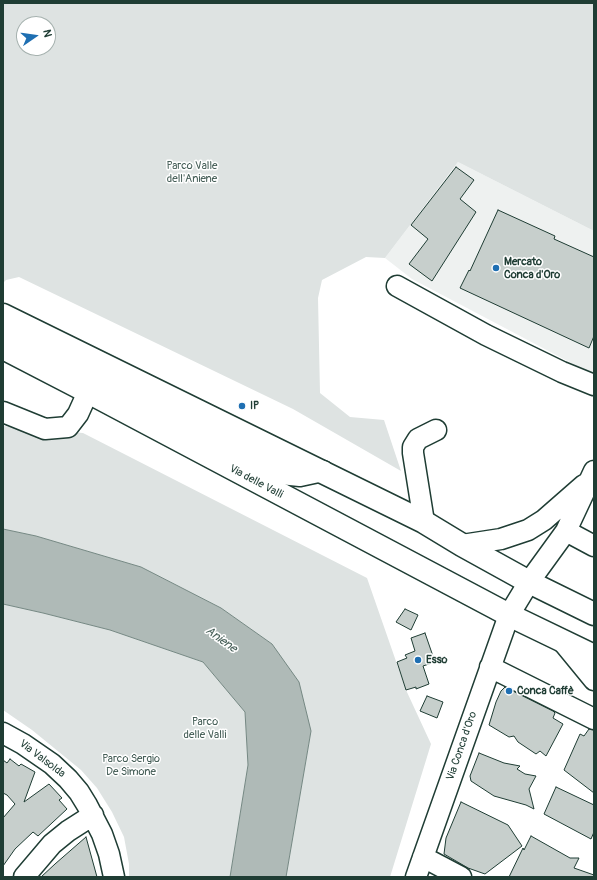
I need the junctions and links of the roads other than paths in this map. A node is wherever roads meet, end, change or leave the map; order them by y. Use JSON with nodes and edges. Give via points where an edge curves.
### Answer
{"nodes":[{"id":1,"x":397,"y":286,"type":"dead end"},
{"id":2,"x":3,"y":315,"type":"edge"},
{"id":3,"x":3,"y":330,"type":"edge"},
{"id":4,"x":3,"y":348,"type":"edge"},
{"id":5,"x":594,"y":385,"type":"edge"},
{"id":6,"x":88,"y":392,"type":"junction"},
{"id":7,"x":3,"y":412,"type":"edge"},
{"id":8,"x":436,"y":430,"type":"dead end"},
{"id":9,"x":323,"y":471,"type":"junction"},
{"id":10,"x":591,"y":476,"type":"edge"},
{"id":11,"x":424,"y":522,"type":"junction"},
{"id":12,"x":566,"y":531,"type":"junction"},
{"id":13,"x":462,"y":545,"type":"junction"},
{"id":14,"x":594,"y":546,"type":"edge"},
{"id":15,"x":529,"y":582,"type":"junction"},
{"id":16,"x":594,"y":614,"type":"edge"},
{"id":17,"x":509,"y":615,"type":"junction"},
{"id":18,"x":562,"y":641,"type":"junction"},
{"id":19,"x":594,"y":656,"type":"edge"},
{"id":20,"x":490,"y":667,"type":"junction"},
{"id":21,"x":594,"y":680,"type":"edge"},
{"id":22,"x":594,"y":720,"type":"edge"},
{"id":23,"x":3,"y":733,"type":"edge"},
{"id":24,"x":93,"y":815,"type":"junction"},
{"id":25,"x":423,"y":857,"type":"junction"},
{"id":26,"x":24,"y":877,"type":"edge"},
{"id":27,"x":114,"y":877,"type":"edge"},
{"id":28,"x":416,"y":877,"type":"edge"},
{"id":29,"x":461,"y":877,"type":"edge"}],
"edges":[{"from":1,"to":5,"type":"street","via":[[486,334]]},
{"from":2,"to":9,"type":"main road"},
{"from":3,"to":9,"type":"street","name":"Via delle Valli","via":[[281,474],[300,476]]},
{"from":4,"to":6,"type":"main road","name":"Via delle Valli"},
{"from":6,"to":7,"type":"street","via":[[78,414],[68,427],[46,429]]},
{"from":6,"to":17,"type":"main road","name":"Via delle Valli"},
{"from":8,"to":11,"type":"street","via":[[418,439],[412,453]]},
{"from":9,"to":11,"type":"main road"},
{"from":10,"to":12,"type":"street"},
{"from":10,"to":13,"type":"street","via":[[544,520],[528,530],[501,540]]},
{"from":11,"to":13,"type":"main road"},
{"from":12,"to":14,"type":"street"},
{"from":12,"to":15,"type":"street"},
{"from":13,"to":15,"type":"main road"},
{"from":15,"to":16,"type":"main road"},
{"from":15,"to":17,"type":"street","name":"Via Conca d'Oro"},
{"from":17,"to":18,"type":"main road","name":"Via delle Valli"},
{"from":17,"to":20,"type":"street","name":"Via Conca d'Oro"},
{"from":18,"to":19,"type":"main road","name":"Via delle Valli"},
{"from":18,"to":21,"type":"street"},
{"from":20,"to":22,"type":"street"},
{"from":20,"to":25,"type":"street","name":"Via Conca d'Oro"},
{"from":23,"to":24,"type":"street","name":"Via Valsolda","via":[[37,753],[59,770],[79,792]]},
{"from":24,"to":26,"type":"street","via":[[52,844]]},
{"from":24,"to":27,"type":"street","name":"Via Valsolda","via":[[105,840]]},
{"from":25,"to":28,"type":"street","name":"Via Conca d'Oro"},
{"from":25,"to":29,"type":"street"}]}
